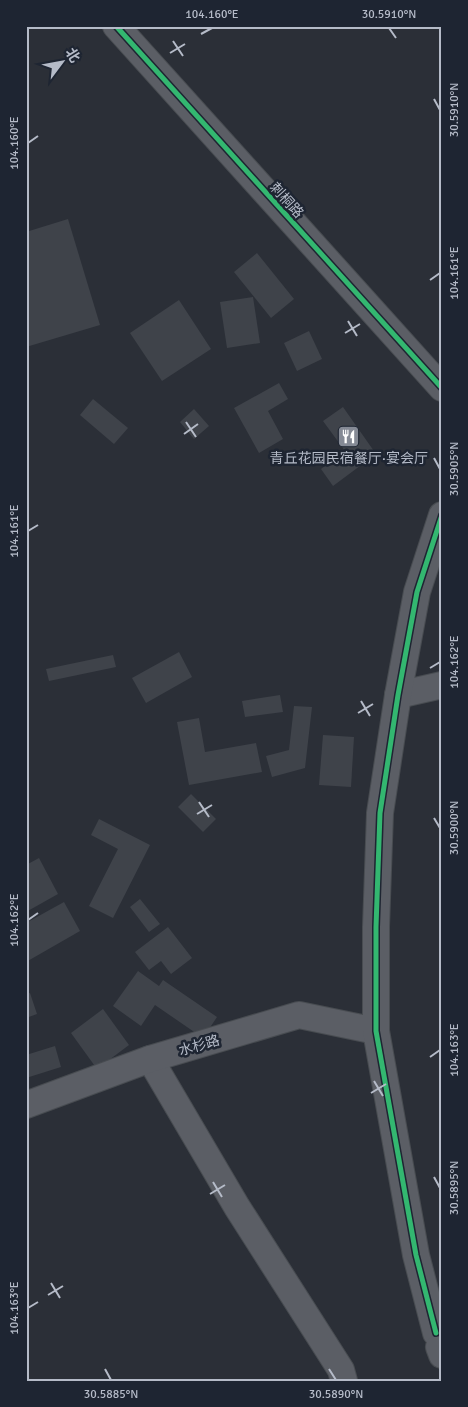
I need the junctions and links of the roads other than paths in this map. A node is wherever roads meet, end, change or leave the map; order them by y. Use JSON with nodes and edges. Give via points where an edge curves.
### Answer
{"nodes":[{"id":1,"x":116,"y":26,"type":"edge"},
{"id":2,"x":442,"y":388,"type":"edge"},
{"id":3,"x":442,"y":515,"type":"edge"},
{"id":4,"x":442,"y":685,"type":"edge"},
{"id":5,"x":398,"y":695,"type":"junction"},
{"id":6,"x":376,"y":1031,"type":"junction"},
{"id":7,"x":150,"y":1059,"type":"junction"},
{"id":8,"x":26,"y":1105,"type":"edge"},
{"id":9,"x":439,"y":1345,"type":"edge"},
{"id":10,"x":344,"y":1381,"type":"edge"}],
"edges":[{"from":1,"to":2,"type":"street","name":"刺桐路"},
{"from":3,"to":5,"type":"street","via":[[417,592]]},
{"from":4,"to":5,"type":"street"},
{"from":5,"to":6,"type":"street","via":[[380,813]]},
{"from":6,"to":7,"type":"street","name":"水杉路","via":[[299,1015]]},
{"from":6,"to":9,"type":"street","via":[[412,1237]]},
{"from":7,"to":8,"type":"street","name":"水杉路"},
{"from":7,"to":10,"type":"street","via":[[237,1207],[341,1370]]}]}
